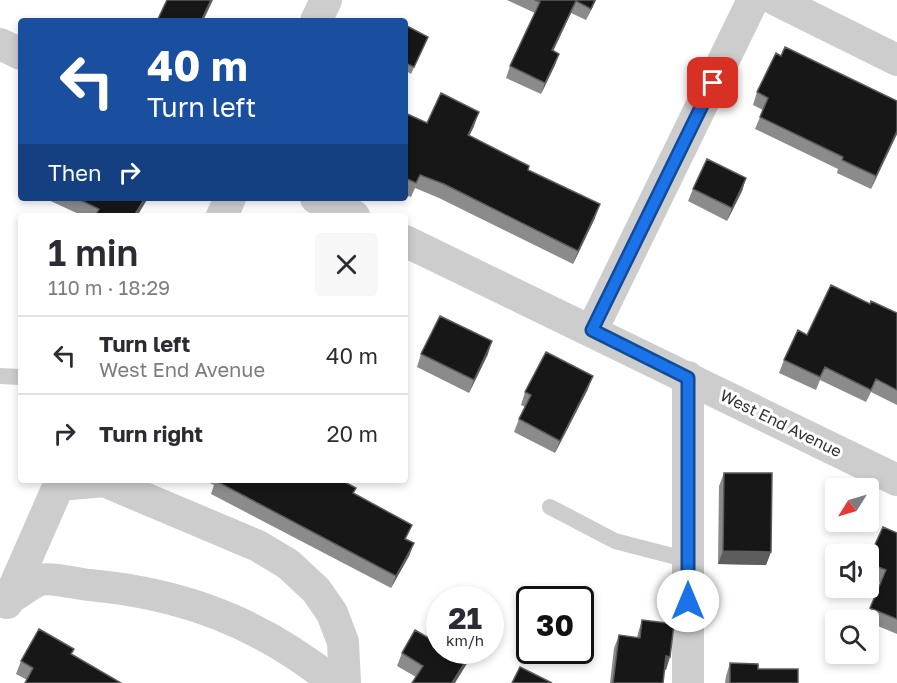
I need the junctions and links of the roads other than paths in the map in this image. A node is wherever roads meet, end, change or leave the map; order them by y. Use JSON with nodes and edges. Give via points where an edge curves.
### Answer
{"nodes":[{"id":1,"x":326,"y":0,"type":"edge"},
{"id":2,"x":753,"y":0,"type":"edge"},
{"id":3,"x":776,"y":0,"type":"edge"},
{"id":4,"x":317,"y":18,"type":"edge"},
{"id":5,"x":0,"y":44,"type":"edge"},
{"id":6,"x":18,"y":53,"type":"edge"},
{"id":7,"x":897,"y":60,"type":"edge"},
{"id":8,"x":322,"y":201,"type":"edge"},
{"id":9,"x":348,"y":213,"type":"edge"},
{"id":10,"x":408,"y":242,"type":"edge"},
{"id":11,"x":592,"y":330,"type":"junction"},
{"id":12,"x":0,"y":376,"type":"edge"},
{"id":13,"x":18,"y":377,"type":"edge"},
{"id":14,"x":688,"y":378,"type":"junction"},
{"id":15,"x":897,"y":480,"type":"edge"},
{"id":16,"x":60,"y":483,"type":"edge"},
{"id":17,"x":111,"y":483,"type":"edge"},
{"id":18,"x":550,"y":507,"type":"dead end"},
{"id":19,"x":688,"y":560,"type":"junction"},
{"id":20,"x":4,"y":609,"type":"edge"},
{"id":21,"x":335,"y":683,"type":"edge"},
{"id":22,"x":345,"y":683,"type":"edge"},
{"id":23,"x":688,"y":683,"type":"edge"}],
"edges":[{"from":1,"to":4,"type":"street"},
{"from":2,"to":11,"type":"street"},
{"from":3,"to":7,"type":"street"},
{"from":5,"to":6,"type":"street"},
{"from":8,"to":9,"type":"street"},
{"from":10,"to":11,"type":"street","name":"West End Avenue"},
{"from":11,"to":14,"type":"street","name":"West End Avenue"},
{"from":12,"to":13,"type":"lane"},
{"from":14,"to":15,"type":"street","name":"West End Avenue"},
{"from":14,"to":19,"type":"street"},
{"from":16,"to":20,"type":"street"},
{"from":17,"to":22,"type":"street","via":[[258,546],[288,564],[316,590],[332,613],[343,642]]},
{"from":18,"to":19,"type":"lane","via":[[615,541]]},
{"from":19,"to":23,"type":"street"},
{"from":20,"to":21,"type":"street","via":[[40,580],[130,589],[177,599],[264,633]]}]}
